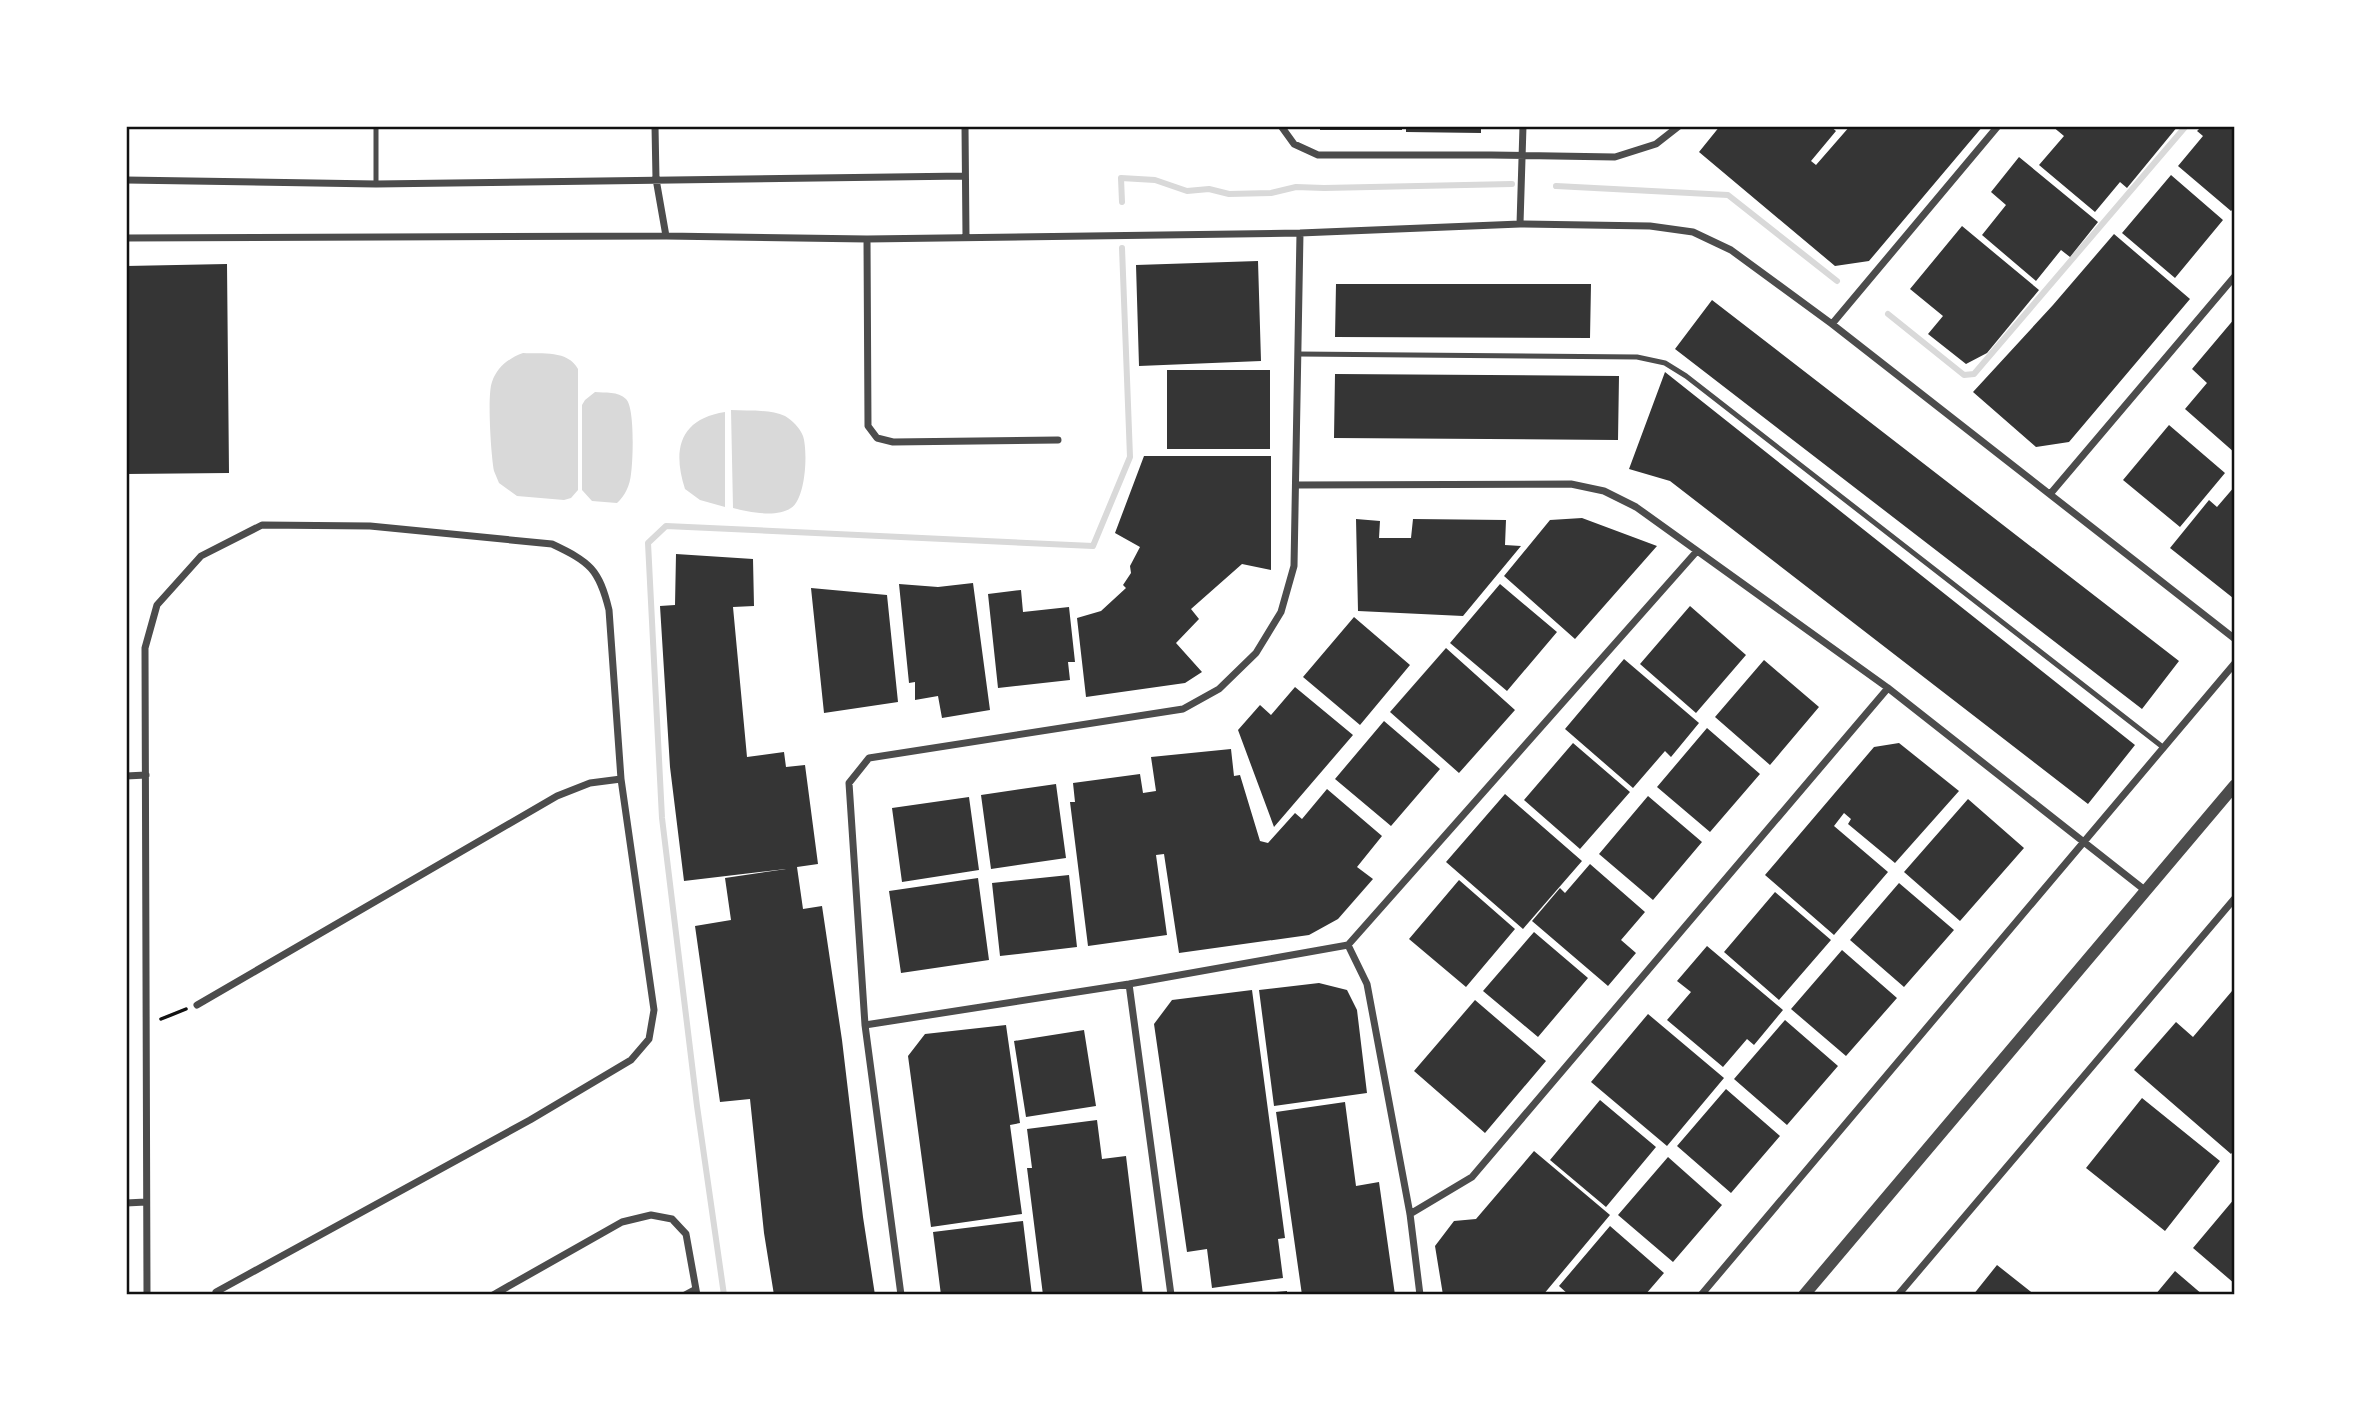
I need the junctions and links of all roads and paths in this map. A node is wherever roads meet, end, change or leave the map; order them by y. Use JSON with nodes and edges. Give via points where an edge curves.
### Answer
{"nodes":[{"id":1,"x":376,"y":126,"type":"edge"},
{"id":2,"x":655,"y":126,"type":"edge"},
{"id":3,"x":965,"y":126,"type":"edge"},
{"id":4,"x":1281,"y":126,"type":"edge"},
{"id":5,"x":1523,"y":126,"type":"edge"},
{"id":6,"x":1679,"y":126,"type":"edge"},
{"id":7,"x":1998,"y":126,"type":"edge"},
{"id":8,"x":1524,"y":156,"type":"junction"},
{"id":9,"x":965,"y":176,"type":"junction"},
{"id":10,"x":656,"y":179,"type":"junction"},
{"id":11,"x":126,"y":180,"type":"edge"},
{"id":12,"x":376,"y":184,"type":"junction"},
{"id":13,"x":1520,"y":224,"type":"junction"},
{"id":14,"x":1300,"y":233,"type":"junction"},
{"id":15,"x":666,"y":236,"type":"junction"},
{"id":16,"x":965,"y":237,"type":"junction"},
{"id":17,"x":126,"y":238,"type":"edge"},
{"id":18,"x":867,"y":239,"type":"junction"},
{"id":19,"x":2235,"y":276,"type":"edge"},
{"id":20,"x":1832,"y":324,"type":"junction"},
{"id":21,"x":1298,"y":354,"type":"junction"},
{"id":22,"x":1058,"y":440,"type":"dead end"},
{"id":23,"x":1296,"y":485,"type":"junction"},
{"id":24,"x":2051,"y":493,"type":"junction"},
{"id":25,"x":1697,"y":551,"type":"junction"},
{"id":26,"x":2235,"y":639,"type":"edge"},
{"id":27,"x":2235,"y":663,"type":"edge"},
{"id":28,"x":1888,"y":688,"type":"junction"},
{"id":29,"x":2164,"y":748,"type":"junction"},
{"id":30,"x":146,"y":775,"type":"junction"},
{"id":31,"x":126,"y":776,"type":"edge"},
{"id":32,"x":621,"y":779,"type":"junction"},
{"id":33,"x":2235,"y":785,"type":"edge"},
{"id":34,"x":2085,"y":842,"type":"junction"},
{"id":35,"x":2146,"y":891,"type":"junction"},
{"id":36,"x":2235,"y":898,"type":"edge"},
{"id":37,"x":1348,"y":945,"type":"junction"},
{"id":38,"x":1129,"y":984,"type":"junction"},
{"id":39,"x":197,"y":1005,"type":"joint"},
{"id":40,"x":146,"y":1025,"type":"junction"},
{"id":41,"x":865,"y":1025,"type":"junction"},
{"id":42,"x":146,"y":1202,"type":"junction"},
{"id":43,"x":126,"y":1203,"type":"edge"},
{"id":44,"x":1410,"y":1214,"type":"junction"},
{"id":45,"x":696,"y":1291,"type":"edge"},
{"id":46,"x":216,"y":1292,"type":"dead end"},
{"id":47,"x":147,"y":1295,"type":"edge"},
{"id":48,"x":493,"y":1295,"type":"edge"},
{"id":49,"x":683,"y":1295,"type":"edge"},
{"id":50,"x":901,"y":1295,"type":"edge"},
{"id":51,"x":1171,"y":1295,"type":"edge"},
{"id":52,"x":1420,"y":1295,"type":"edge"},
{"id":53,"x":1701,"y":1295,"type":"edge"},
{"id":54,"x":1804,"y":1295,"type":"edge"},
{"id":55,"x":1898,"y":1295,"type":"edge"}],
"edges":[{"from":1,"to":12,"type":"lane"},
{"from":2,"to":10,"type":"street"},
{"from":3,"to":9,"type":"street"},
{"from":4,"to":8,"type":"street","via":[[1294,144],[1318,155]]},
{"from":5,"to":8,"type":"street"},
{"from":6,"to":8,"type":"street","via":[[1656,144],[1615,158]]},
{"from":7,"to":20,"type":"street"},
{"from":8,"to":13,"type":"street"},
{"from":9,"to":10,"type":"street"},
{"from":9,"to":16,"type":"street"},
{"from":10,"to":12,"type":"street"},
{"from":10,"to":15,"type":"street"},
{"from":11,"to":12,"type":"street"},
{"from":13,"to":14,"type":"street"},
{"from":13,"to":20,"type":"street","via":[[1650,226],[1693,232],[1731,250]]},
{"from":14,"to":16,"type":"street"},
{"from":14,"to":21,"type":"street"},
{"from":15,"to":17,"type":"street"},
{"from":15,"to":18,"type":"street"},
{"from":16,"to":18,"type":"street"},
{"from":18,"to":22,"type":"street","via":[[869,426],[877,438],[893,442]]},
{"from":19,"to":24,"type":"street"},
{"from":20,"to":24,"type":"street"},
{"from":21,"to":23,"type":"street"},
{"from":21,"to":29,"type":"lane","via":[[1637,357],[1665,363]]},
{"from":23,"to":25,"type":"street","via":[[1571,484],[1604,491],[1636,507]]},
{"from":23,"to":41,"type":"street","via":[[1294,566],[1281,612],[1256,653],[1219,689],[1183,709],[869,758],[849,783]]},
{"from":24,"to":26,"type":"street"},
{"from":25,"to":28,"type":"street"},
{"from":25,"to":37,"type":"street"},
{"from":27,"to":29,"type":"street"},
{"from":28,"to":34,"type":"street"},
{"from":28,"to":44,"type":"street","via":[[1472,1177]]},
{"from":29,"to":34,"type":"street"},
{"from":30,"to":31,"type":"street"},
{"from":30,"to":32,"type":"street","via":[[145,648],[157,605],[201,556],[262,526],[370,526],[552,544],[592,568],[609,610]]},
{"from":30,"to":40,"type":"street"},
{"from":32,"to":39,"type":"street","via":[[590,783],[557,796]]},
{"from":32,"to":46,"type":"street","via":[[654,1010],[649,1039],[631,1060],[530,1120]]},
{"from":33,"to":35,"type":"street"},
{"from":34,"to":35,"type":"street"},
{"from":34,"to":53,"type":"street"},
{"from":35,"to":54,"type":"street"},
{"from":36,"to":55,"type":"street"},
{"from":37,"to":38,"type":"street"},
{"from":37,"to":44,"type":"street","via":[[1367,984]]},
{"from":38,"to":41,"type":"street"},
{"from":38,"to":51,"type":"street"},
{"from":39,"to":40,"type":"path"},
{"from":40,"to":42,"type":"street"},
{"from":41,"to":50,"type":"street"},
{"from":42,"to":43,"type":"street"},
{"from":42,"to":47,"type":"street"},
{"from":44,"to":52,"type":"street"},
{"from":45,"to":48,"type":"street","via":[[686,1234],[672,1219],[651,1215],[622,1222]]},
{"from":45,"to":49,"type":"lane"}]}
